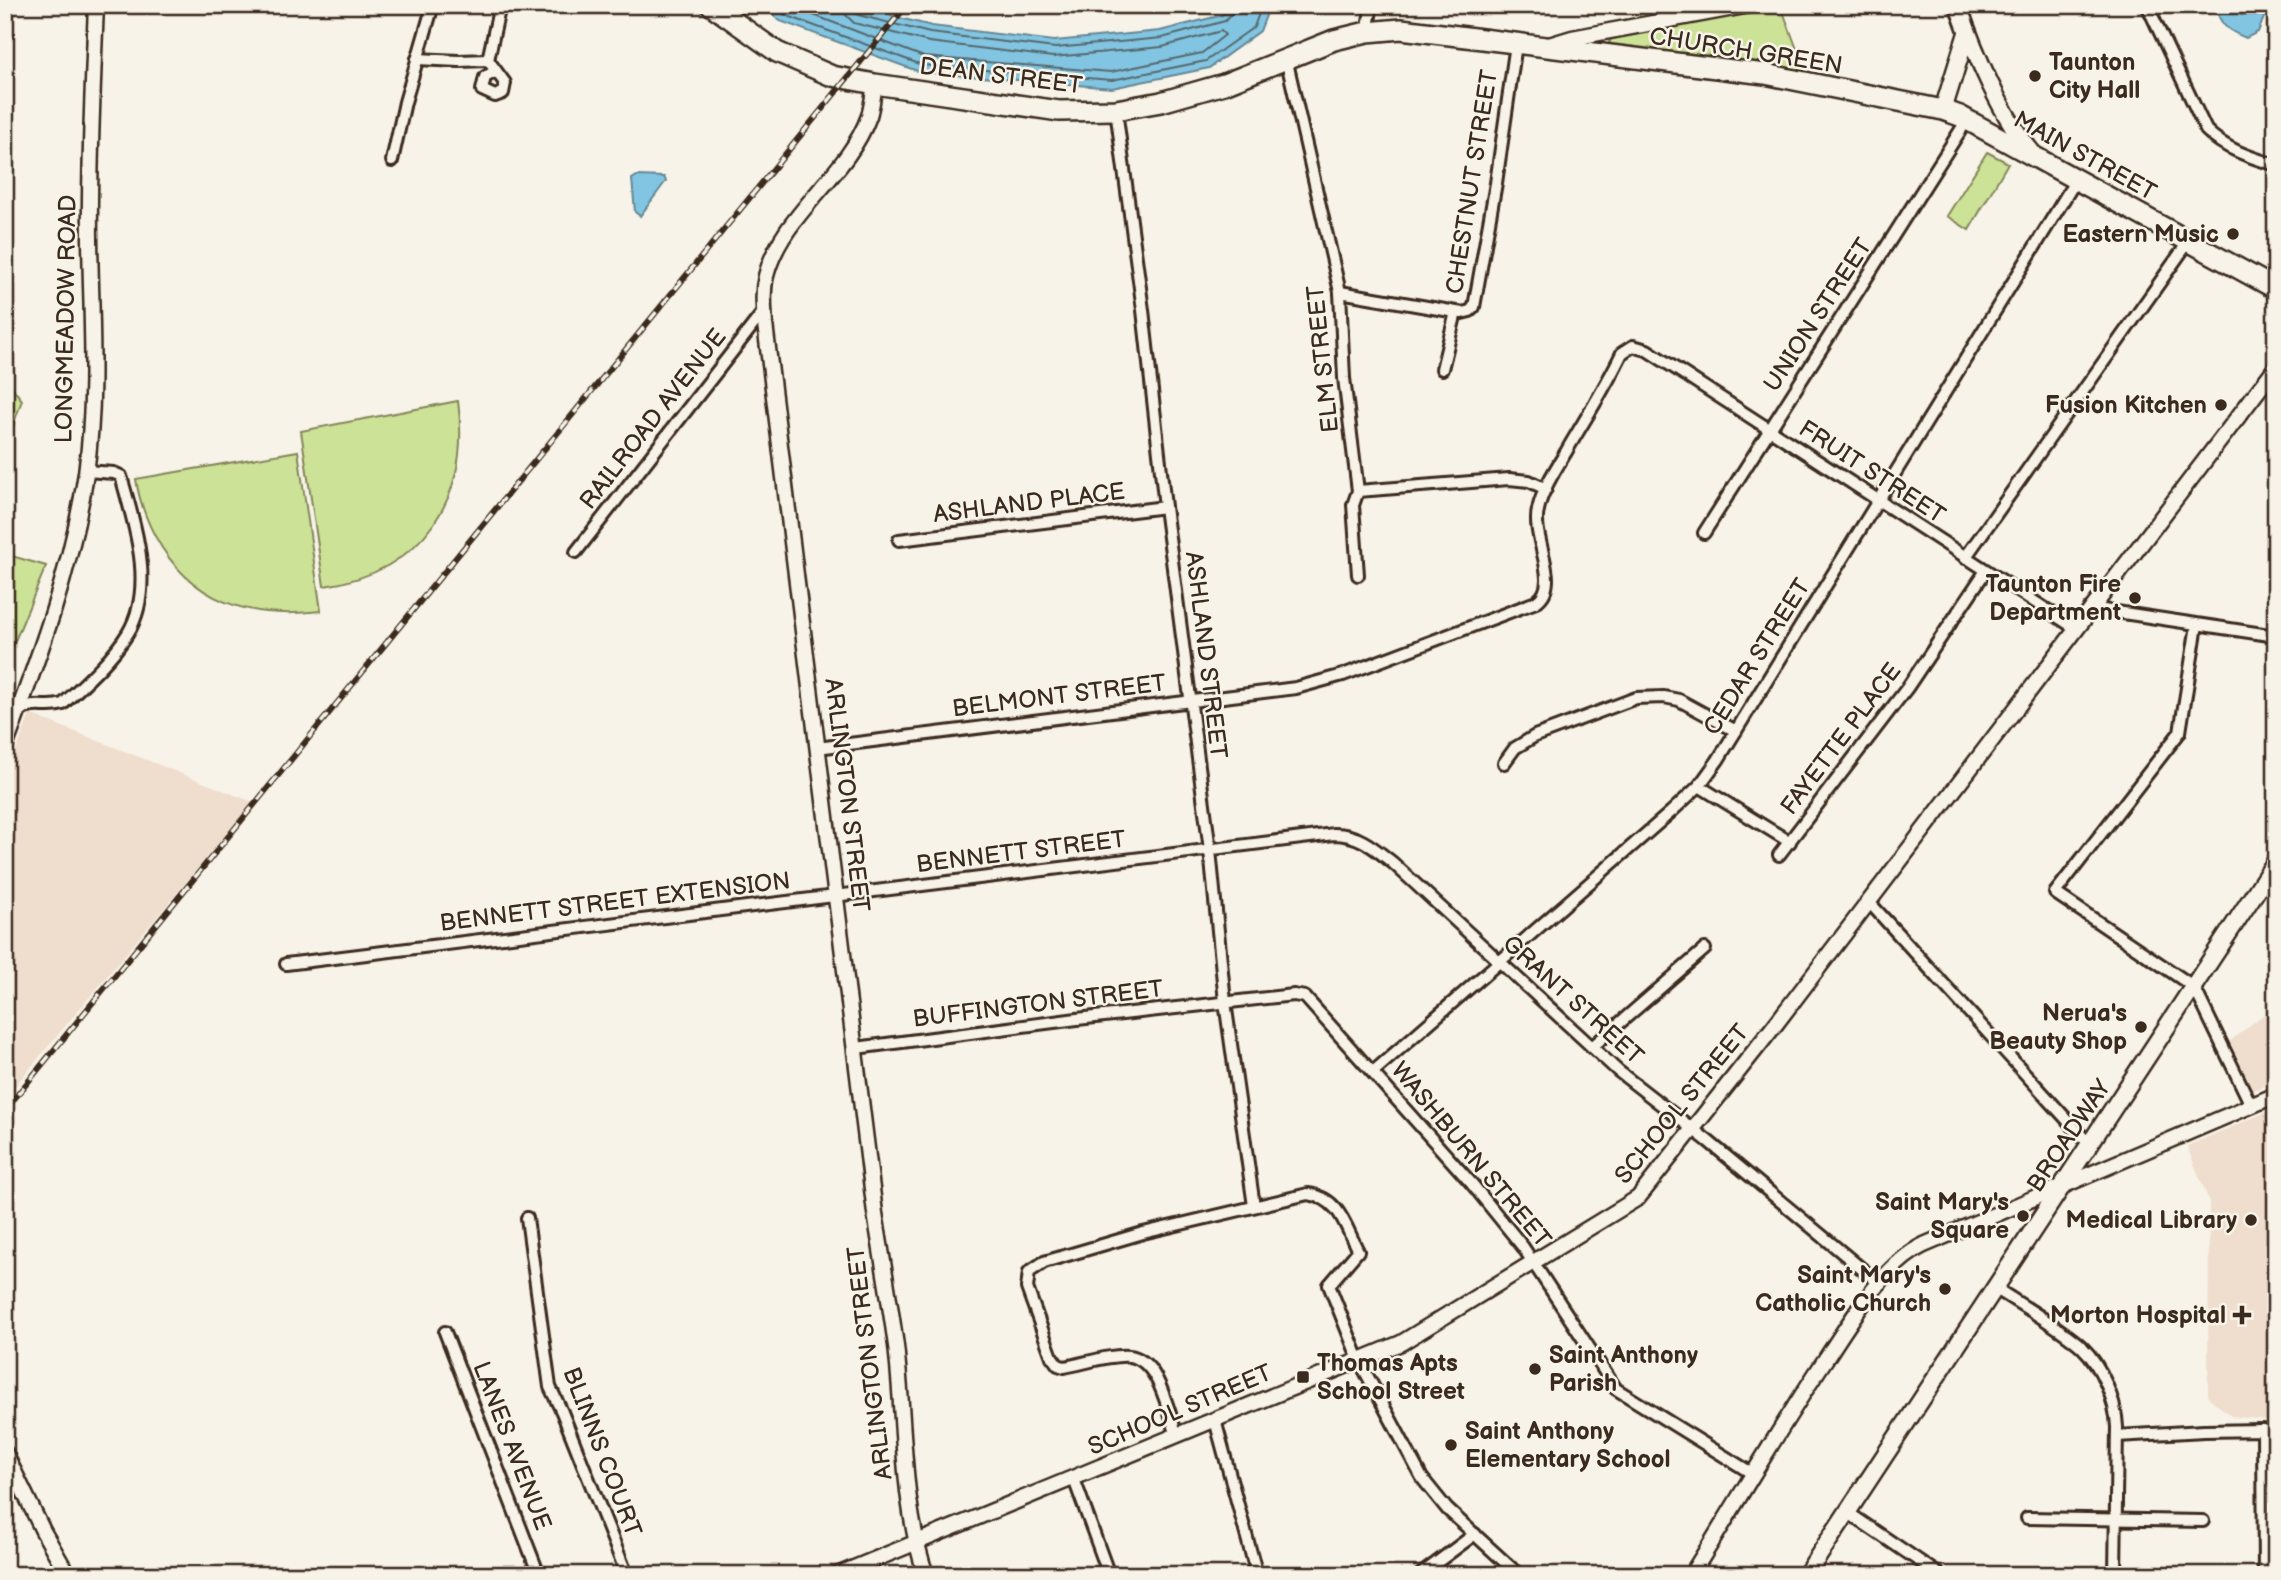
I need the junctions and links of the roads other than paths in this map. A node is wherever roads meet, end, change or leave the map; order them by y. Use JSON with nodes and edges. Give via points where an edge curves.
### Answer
{"nodes":[{"id":1,"x":96,"y":5,"type":"edge"},
{"id":2,"x":433,"y":5,"type":"edge"},
{"id":3,"x":500,"y":5,"type":"edge"},
{"id":4,"x":711,"y":5,"type":"edge"},
{"id":5,"x":1372,"y":5,"type":"edge"},
{"id":6,"x":1750,"y":5,"type":"edge"},
{"id":7,"x":1958,"y":5,"type":"edge"},
{"id":8,"x":2147,"y":5,"type":"edge"},
{"id":9,"x":1367,"y":32,"type":"junction"},
{"id":10,"x":1967,"y":33,"type":"junction"},
{"id":11,"x":1516,"y":44,"type":"junction"},
{"id":12,"x":1543,"y":48,"type":"junction"},
{"id":13,"x":1286,"y":58,"type":"junction"},
{"id":14,"x":417,"y":59,"type":"junction"},
{"id":15,"x":488,"y":60,"type":"junction"},
{"id":16,"x":496,"y":71,"type":"dead end"},
{"id":17,"x":1954,"y":74,"type":"junction"},
{"id":18,"x":1989,"y":78,"type":"junction"},
{"id":19,"x":875,"y":84,"type":"junction"},
{"id":20,"x":1116,"y":110,"type":"junction"},
{"id":21,"x":1943,"y":110,"type":"junction"},
{"id":22,"x":1967,"y":120,"type":"junction"},
{"id":23,"x":2036,"y":158,"type":"junction"},
{"id":24,"x":392,"y":161,"type":"dead end"},
{"id":25,"x":2276,"y":165,"type":"edge"},
{"id":26,"x":2076,"y":180,"type":"junction"},
{"id":27,"x":2189,"y":241,"type":"junction"},
{"id":28,"x":2276,"y":289,"type":"edge"},
{"id":29,"x":1340,"y":292,"type":"junction"},
{"id":30,"x":764,"y":311,"type":"junction"},
{"id":31,"x":1456,"y":312,"type":"junction"},
{"id":32,"x":2276,"y":367,"type":"edge"},
{"id":33,"x":1442,"y":369,"type":"dead end"},
{"id":34,"x":1770,"y":430,"type":"junction"},
{"id":35,"x":86,"y":471,"type":"junction"},
{"id":36,"x":1546,"y":489,"type":"junction"},
{"id":37,"x":1358,"y":491,"type":"junction"},
{"id":38,"x":1877,"y":500,"type":"junction"},
{"id":39,"x":1165,"y":507,"type":"junction"},
{"id":40,"x":1704,"y":533,"type":"dead end"},
{"id":41,"x":899,"y":540,"type":"dead end"},
{"id":42,"x":576,"y":552,"type":"dead end"},
{"id":43,"x":1965,"y":558,"type":"junction"},
{"id":44,"x":1985,"y":572,"type":"junction"},
{"id":45,"x":1359,"y":575,"type":"dead end"},
{"id":46,"x":2090,"y":608,"type":"junction"},
{"id":47,"x":2197,"y":625,"type":"junction"},
{"id":48,"x":2075,"y":628,"type":"junction"},
{"id":49,"x":2276,"y":636,"type":"edge"},
{"id":50,"x":1191,"y":701,"type":"junction"},
{"id":51,"x":18,"y":712,"type":"junction"},
{"id":52,"x":1736,"y":731,"type":"junction"},
{"id":53,"x":5,"y":747,"type":"edge"},
{"id":54,"x":817,"y":748,"type":"junction"},
{"id":55,"x":1504,"y":763,"type":"dead end"},
{"id":56,"x":1699,"y":786,"type":"junction"},
{"id":57,"x":1790,"y":842,"type":"junction"},
{"id":58,"x":1210,"y":850,"type":"junction"},
{"id":59,"x":1779,"y":856,"type":"dead end"},
{"id":60,"x":2276,"y":861,"type":"edge"},
{"id":61,"x":837,"y":897,"type":"junction"},
{"id":62,"x":1869,"y":902,"type":"junction"},
{"id":63,"x":1705,"y":949,"type":"dead end"},
{"id":64,"x":1499,"y":961,"type":"junction"},
{"id":65,"x":285,"y":964,"type":"dead end"},
{"id":66,"x":2194,"y":987,"type":"junction"},
{"id":67,"x":1225,"y":1002,"type":"junction"},
{"id":68,"x":1592,"y":1047,"type":"junction"},
{"id":69,"x":856,"y":1048,"type":"junction"},
{"id":70,"x":1373,"y":1072,"type":"junction"},
{"id":71,"x":2276,"y":1095,"type":"edge"},
{"id":72,"x":2251,"y":1105,"type":"junction"},
{"id":73,"x":1693,"y":1129,"type":"junction"},
{"id":74,"x":2090,"y":1145,"type":"junction"},
{"id":75,"x":2063,"y":1186,"type":"junction"},
{"id":76,"x":1254,"y":1206,"type":"junction"},
{"id":77,"x":527,"y":1218,"type":"dead end"},
{"id":78,"x":1535,"y":1262,"type":"junction"},
{"id":79,"x":1880,"y":1284,"type":"junction"},
{"id":80,"x":1995,"y":1288,"type":"junction"},
{"id":81,"x":445,"y":1332,"type":"dead end"},
{"id":82,"x":1359,"y":1360,"type":"junction"},
{"id":83,"x":1215,"y":1420,"type":"junction"},
{"id":84,"x":1177,"y":1436,"type":"junction"},
{"id":85,"x":2117,"y":1436,"type":"junction"},
{"id":86,"x":5,"y":1453,"type":"edge"},
{"id":87,"x":1753,"y":1474,"type":"junction"},
{"id":88,"x":1074,"y":1479,"type":"junction"},
{"id":89,"x":1847,"y":1512,"type":"junction"},
{"id":90,"x":2027,"y":1518,"type":"dead end"},
{"id":91,"x":2116,"y":1520,"type":"junction"},
{"id":92,"x":2203,"y":1521,"type":"dead end"},
{"id":93,"x":1475,"y":1534,"type":"junction"},
{"id":94,"x":915,"y":1542,"type":"junction"},
{"id":95,"x":68,"y":1575,"type":"edge"},
{"id":96,"x":539,"y":1575,"type":"edge"},
{"id":97,"x":627,"y":1575,"type":"edge"},
{"id":98,"x":837,"y":1575,"type":"edge"},
{"id":99,"x":926,"y":1575,"type":"edge"},
{"id":100,"x":1109,"y":1575,"type":"edge"},
{"id":101,"x":1257,"y":1575,"type":"edge"},
{"id":102,"x":1420,"y":1575,"type":"edge"},
{"id":103,"x":1519,"y":1575,"type":"edge"},
{"id":104,"x":1690,"y":1575,"type":"edge"},
{"id":105,"x":1806,"y":1575,"type":"edge"},
{"id":106,"x":1940,"y":1575,"type":"edge"},
{"id":107,"x":2115,"y":1575,"type":"edge"},
{"id":108,"x":2264,"y":1575,"type":"edge"}],
"edges":[{"from":1,"to":35,"type":"street","name":"LONGMEADOW ROAD","via":[[90,237],[92,409]]},
{"from":2,"to":14,"type":"street"},
{"from":3,"to":15,"type":"street"},
{"from":4,"to":19,"type":"highway","name":"DEAN STREET","via":[[786,57],[832,76]]},
{"from":5,"to":9,"type":"street"},
{"from":6,"to":12,"type":"street","name":"CHURCH GREEN","via":[[1572,38]]},
{"from":7,"to":10,"type":"main road"},
{"from":8,"to":25,"type":"street","via":[[2206,130],[2239,152]]},
{"from":9,"to":11,"type":"highway","name":"DEAN STREET","via":[[1413,29]]},
{"from":9,"to":13,"type":"highway","name":"DEAN STREET"},
{"from":10,"to":17,"type":"main road"},
{"from":10,"to":18,"type":"main road"},
{"from":11,"to":12,"type":"highway","name":"DEAN STREET"},
{"from":11,"to":31,"type":"street","name":"CHESTNUT STREET","via":[[1477,299],[1470,312]]},
{"from":12,"to":21,"type":"highway","name":"CHURCH GREEN","via":[[1765,74]]},
{"from":13,"to":20,"type":"highway","name":"DEAN STREET","via":[[1224,85]]},
{"from":13,"to":29,"type":"street","name":"ELM STREET"},
{"from":14,"to":15,"type":"street"},
{"from":14,"to":24,"type":"street"},
{"from":15,"to":16,"type":"street"},
{"from":17,"to":18,"type":"main road","via":[[1971,66]]},
{"from":17,"to":21,"type":"main road"},
{"from":18,"to":23,"type":"main road","via":[[2013,126]]},
{"from":19,"to":20,"type":"highway","name":"DEAN STREET","via":[[1023,107]]},
{"from":19,"to":30,"type":"street","name":"ARLINGTON STREET","via":[[863,129],[781,237],[766,276]]},
{"from":20,"to":39,"type":"street","name":"ASHLAND STREET"},
{"from":21,"to":22,"type":"highway","name":"MAIN STREET"},
{"from":22,"to":23,"type":"highway","name":"MAIN STREET"},
{"from":22,"to":34,"type":"street","name":"UNION STREET"},
{"from":23,"to":26,"type":"highway","name":"MAIN STREET"},
{"from":26,"to":27,"type":"highway","name":"MAIN STREET"},
{"from":26,"to":38,"type":"street","name":"CEDAR STREET"},
{"from":27,"to":28,"type":"highway","name":"MAIN STREET"},
{"from":27,"to":43,"type":"street"},
{"from":29,"to":31,"type":"street"},
{"from":29,"to":37,"type":"street","name":"ELM STREET"},
{"from":30,"to":42,"type":"street","name":"RAILROAD AVENUE"},
{"from":30,"to":54,"type":"street","name":"ARLINGTON STREET"},
{"from":31,"to":33,"type":"street"},
{"from":32,"to":46,"type":"street","name":"SCHOOL STREET"},
{"from":34,"to":36,"type":"street","name":"FRUIT STREET","via":[[1647,350],[1633,346],[1622,353]]},
{"from":34,"to":38,"type":"street","name":"FRUIT STREET"},
{"from":34,"to":40,"type":"street","name":"UNION STREET"},
{"from":35,"to":51,"type":"street","name":"LONGMEADOW ROAD","via":[[68,566]]},
{"from":35,"to":51,"type":"street","via":[[121,476],[141,568],[136,616],[119,646],[63,704],[29,705]]},
{"from":36,"to":37,"type":"street","via":[[1509,478]]},
{"from":36,"to":50,"type":"street","name":"BELMONT STREET","via":[[1537,514],[1548,585],[1541,598],[1343,676],[1296,688]]},
{"from":37,"to":45,"type":"street","name":"ELM STREET","via":[[1353,505]]},
{"from":38,"to":43,"type":"street","name":"FRUIT STREET"},
{"from":38,"to":52,"type":"street","name":"CEDAR STREET"},
{"from":39,"to":41,"type":"street","name":"ASHLAND PLACE"},
{"from":39,"to":50,"type":"street","name":"ASHLAND STREET"},
{"from":43,"to":44,"type":"street","name":"FRUIT STREET"},
{"from":44,"to":48,"type":"street","name":"FRUIT STREET"},
{"from":44,"to":57,"type":"street","name":"FAYETTE PLACE","via":[[1907,688]]},
{"from":46,"to":47,"type":"street"},
{"from":46,"to":48,"type":"street","name":"SCHOOL STREET"},
{"from":47,"to":49,"type":"street"},
{"from":47,"to":66,"type":"street","via":[[2180,732],[2054,893]]},
{"from":48,"to":62,"type":"street","name":"SCHOOL STREET"},
{"from":50,"to":54,"type":"street","name":"BELMONT STREET"},
{"from":50,"to":58,"type":"street","name":"ASHLAND STREET"},
{"from":51,"to":53,"type":"street","name":"LONGMEADOW ROAD"},
{"from":52,"to":55,"type":"street","via":[[1687,702],[1636,698],[1535,736]]},
{"from":52,"to":56,"type":"street","name":"CEDAR STREET"},
{"from":54,"to":61,"type":"street","name":"ARLINGTON STREET"},
{"from":56,"to":57,"type":"street","name":"FAYETTE PLACE"},
{"from":56,"to":64,"type":"street","name":"CEDAR STREET"},
{"from":57,"to":59,"type":"street"},
{"from":58,"to":61,"type":"street","name":"BENNETT STREET"},
{"from":58,"to":64,"type":"street","name":"GRANT STREET","via":[[1334,834],[1355,836],[1393,863]]},
{"from":58,"to":67,"type":"street","name":"ASHLAND STREET"},
{"from":60,"to":66,"type":"main road","name":"BROADWAY"},
{"from":61,"to":65,"type":"street","name":"BENNETT STREET EXTENSION"},
{"from":61,"to":69,"type":"street","name":"ARLINGTON STREET"},
{"from":62,"to":73,"type":"street","name":"SCHOOL STREET"},
{"from":62,"to":74,"type":"street"},
{"from":63,"to":68,"type":"street"},
{"from":64,"to":68,"type":"street","name":"GRANT STREET"},
{"from":64,"to":70,"type":"street","name":"CEDAR STREET"},
{"from":66,"to":72,"type":"street"},
{"from":66,"to":74,"type":"main road","name":"BROADWAY"},
{"from":67,"to":69,"type":"street","name":"BUFFINGTON STREET"},
{"from":67,"to":70,"type":"street","name":"WASHBURN STREET","via":[[1305,997]]},
{"from":67,"to":76,"type":"street","name":"ASHLAND STREET"},
{"from":68,"to":73,"type":"street","name":"GRANT STREET"},
{"from":69,"to":94,"type":"street","name":"ARLINGTON STREET","via":[[896,1347]]},
{"from":70,"to":78,"type":"street","name":"WASHBURN STREET"},
{"from":71,"to":72,"type":"street"},
{"from":72,"to":75,"type":"street"},
{"from":73,"to":78,"type":"street","name":"SCHOOL STREET","via":[[1634,1201]]},
{"from":73,"to":79,"type":"street","name":"GRANT STREET"},
{"from":74,"to":75,"type":"main road","name":"BROADWAY"},
{"from":75,"to":79,"type":"street","via":[[1919,1247]]},
{"from":75,"to":80,"type":"main road","name":"BROADWAY"},
{"from":76,"to":82,"type":"street","via":[[1308,1194],[1324,1197],[1338,1212],[1358,1251],[1329,1285]]},
{"from":76,"to":84,"type":"street","via":[[1044,1262],[1029,1272],[1027,1289],[1058,1365],[1121,1356],[1140,1359],[1155,1375]]},
{"from":77,"to":97,"type":"street","name":"BLINNS COURT","via":[[550,1387]]},
{"from":78,"to":82,"type":"street","name":"SCHOOL STREET","via":[[1410,1339]]},
{"from":78,"to":87,"type":"street","name":"WASHBURN STREET","via":[[1616,1389]]},
{"from":79,"to":87,"type":"street","via":[[1841,1335]]},
{"from":80,"to":85,"type":"street","via":[[2086,1351],[2113,1404]]},
{"from":80,"to":89,"type":"main road","name":"BROADWAY"},
{"from":81,"to":96,"type":"street","name":"LANES AVENUE"},
{"from":82,"to":83,"type":"street","name":"SCHOOL STREET"},
{"from":82,"to":93,"type":"street","via":[[1422,1478]]},
{"from":83,"to":84,"type":"street","name":"SCHOOL STREET"},
{"from":83,"to":101,"type":"street"},
{"from":84,"to":88,"type":"street","name":"SCHOOL STREET"},
{"from":85,"to":91,"type":"street"},
{"from":85,"to":108,"type":"street","via":[[2263,1430]]},
{"from":86,"to":95,"type":"street"},
{"from":87,"to":104,"type":"street"},
{"from":88,"to":94,"type":"street","name":"SCHOOL STREET"},
{"from":88,"to":100,"type":"street"},
{"from":89,"to":105,"type":"main road","name":"BROADWAY"},
{"from":89,"to":106,"type":"street"},
{"from":90,"to":91,"type":"street"},
{"from":91,"to":92,"type":"street"},
{"from":91,"to":107,"type":"street"},
{"from":93,"to":102,"type":"street"},
{"from":93,"to":103,"type":"street"},
{"from":94,"to":98,"type":"street","name":"SCHOOL STREET"},
{"from":94,"to":99,"type":"street","name":"ARLINGTON STREET"}]}
